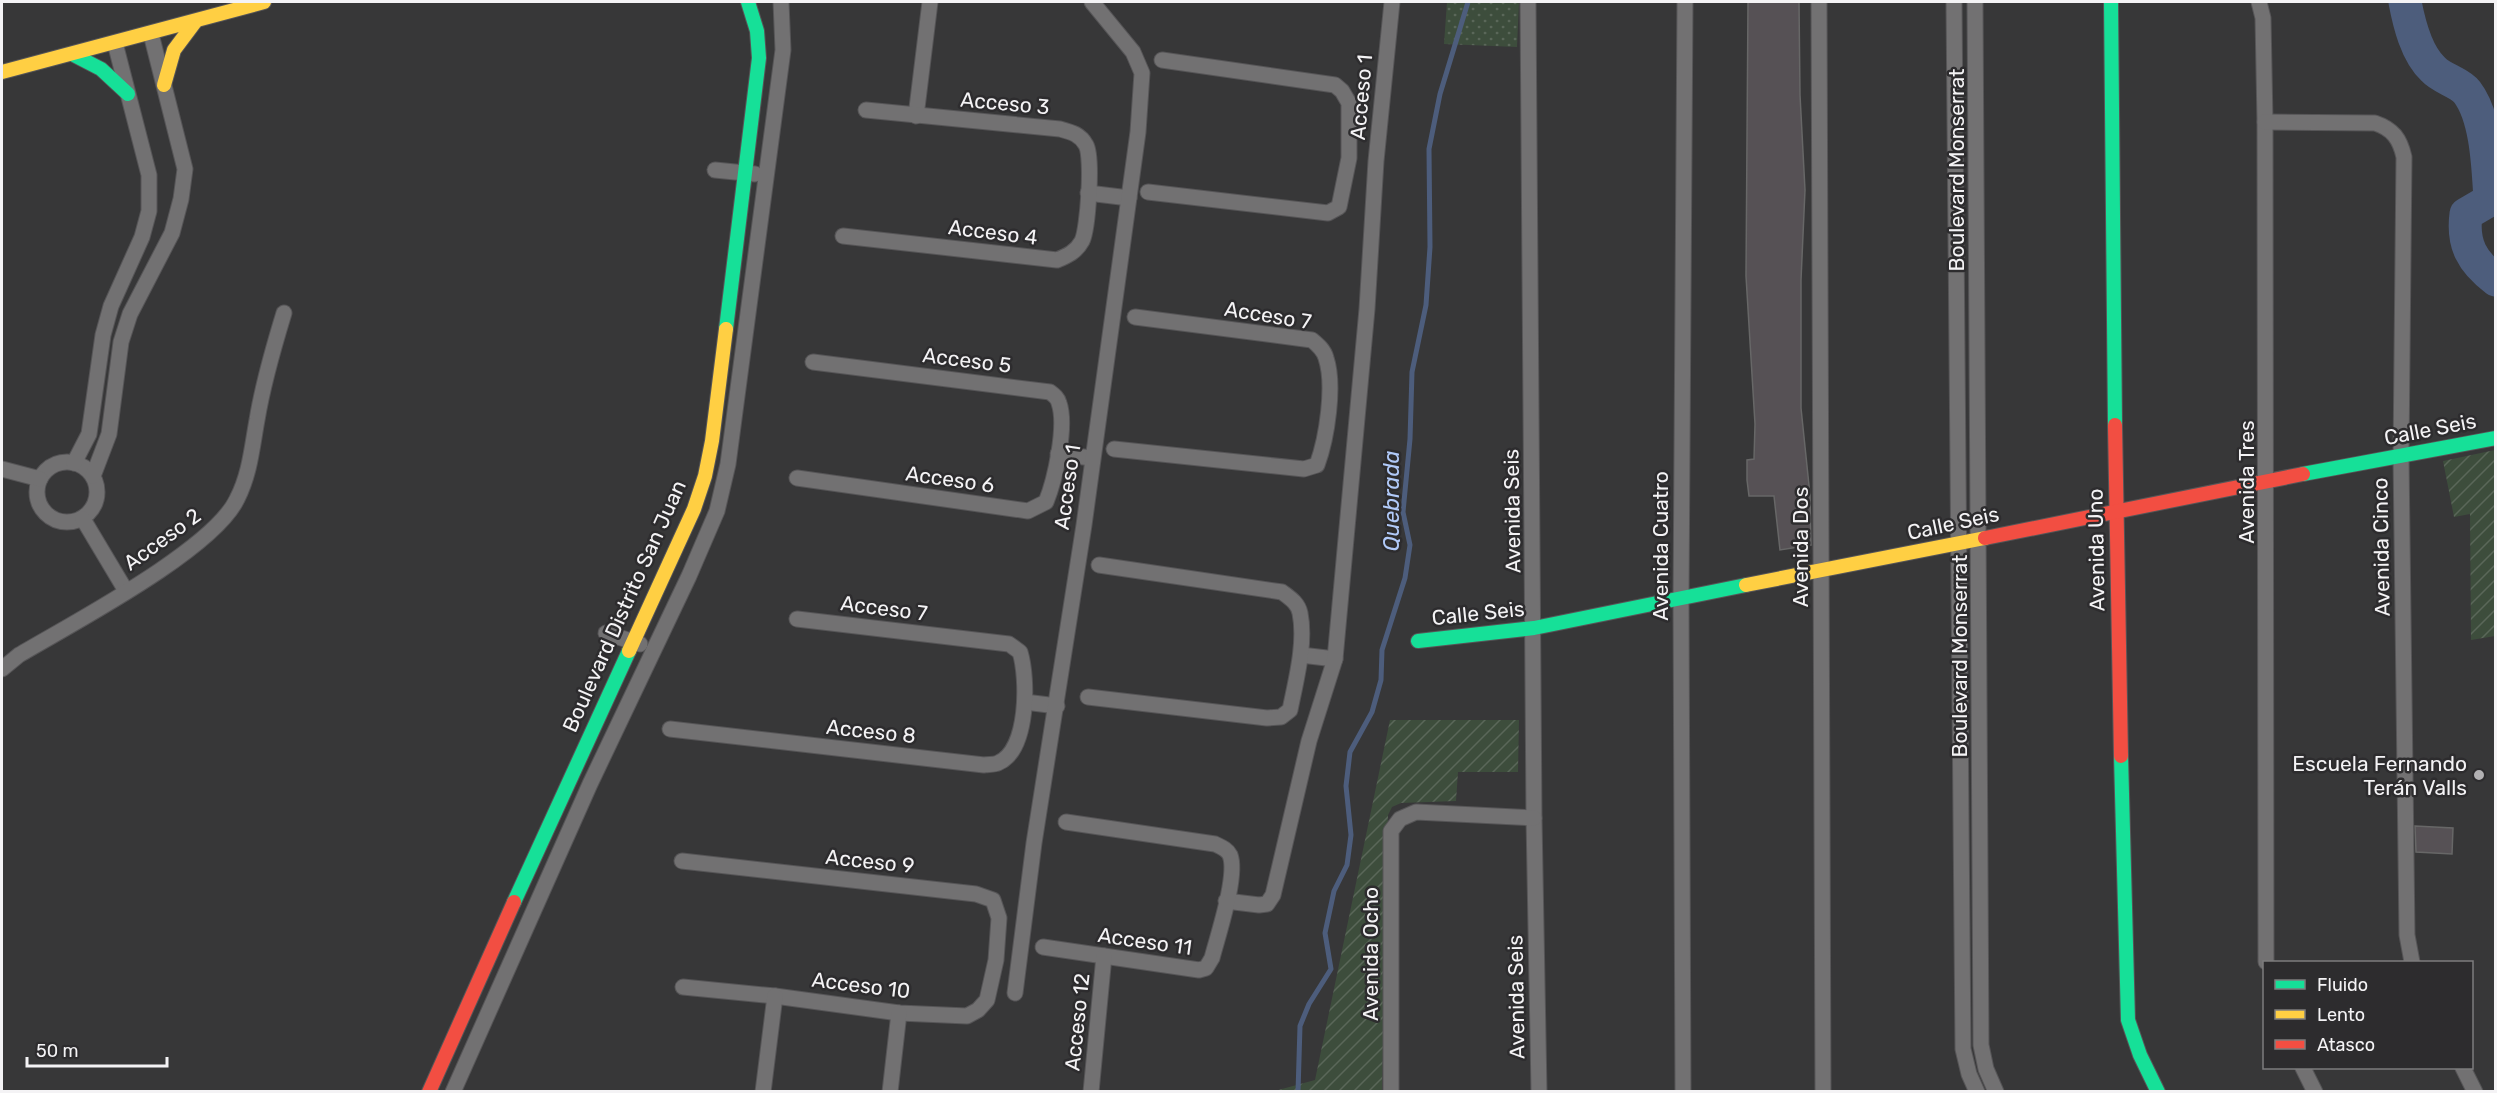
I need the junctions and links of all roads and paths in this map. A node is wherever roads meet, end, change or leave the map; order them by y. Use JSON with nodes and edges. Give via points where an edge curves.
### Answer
{"nodes":[{"id":1,"x":264,"y":2,"type":"edge"},
{"id":2,"x":748,"y":2,"type":"edge"},
{"id":3,"x":781,"y":2,"type":"edge"},
{"id":4,"x":930,"y":2,"type":"edge"},
{"id":5,"x":1092,"y":2,"type":"edge"},
{"id":6,"x":1392,"y":2,"type":"edge"},
{"id":7,"x":1528,"y":2,"type":"edge"},
{"id":8,"x":1685,"y":2,"type":"edge"},
{"id":9,"x":1819,"y":2,"type":"edge"},
{"id":10,"x":1954,"y":2,"type":"edge"},
{"id":11,"x":1975,"y":2,"type":"edge"},
{"id":12,"x":2112,"y":2,"type":"edge"},
{"id":13,"x":2259,"y":2,"type":"edge"},
{"id":14,"x":195,"y":22,"type":"junction"},
{"id":15,"x":151,"y":34,"type":"junction"},
{"id":16,"x":115,"y":43,"type":"junction"},
{"id":17,"x":72,"y":54,"type":"junction"},
{"id":18,"x":1162,"y":60,"type":"dead end"},
{"id":19,"x":2,"y":72,"type":"edge"},
{"id":20,"x":164,"y":85,"type":"junction"},
{"id":21,"x":128,"y":94,"type":"junction"},
{"id":22,"x":866,"y":110,"type":"dead end"},
{"id":23,"x":916,"y":116,"type":"junction"},
{"id":24,"x":2265,"y":122,"type":"junction"},
{"id":25,"x":1349,"y":158,"type":"junction"},
{"id":26,"x":1376,"y":161,"type":"junction"},
{"id":27,"x":716,"y":170,"type":"dead end"},
{"id":28,"x":746,"y":173,"type":"junction"},
{"id":29,"x":766,"y":175,"type":"junction"},
{"id":30,"x":1148,"y":192,"type":"dead end"},
{"id":31,"x":1088,"y":193,"type":"junction"},
{"id":32,"x":1129,"y":198,"type":"junction"},
{"id":33,"x":843,"y":236,"type":"dead end"},
{"id":34,"x":284,"y":314,"type":"dead end"},
{"id":35,"x":1135,"y":317,"type":"dead end"},
{"id":36,"x":813,"y":362,"type":"dead end"},
{"id":37,"x":1330,"y":404,"type":"junction"},
{"id":38,"x":1358,"y":407,"type":"junction"},
{"id":39,"x":2496,"y":438,"type":"edge"},
{"id":40,"x":1114,"y":449,"type":"dead end"},
{"id":41,"x":1058,"y":454,"type":"junction"},
{"id":42,"x":2401,"y":456,"type":"junction"},
{"id":43,"x":1092,"y":458,"type":"junction"},
{"id":44,"x":74,"y":463,"type":"junction"},
{"id":45,"x":2,"y":469,"type":"edge"},
{"id":46,"x":93,"y":476,"type":"junction"},
{"id":47,"x":797,"y":478,"type":"dead end"},
{"id":48,"x":40,"y":479,"type":"junction"},
{"id":49,"x":2267,"y":481,"type":"junction"},
{"id":50,"x":2116,"y":512,"type":"junction"},
{"id":51,"x":83,"y":519,"type":"junction"},
{"id":52,"x":1979,"y":538,"type":"junction"},
{"id":53,"x":1959,"y":542,"type":"junction"},
{"id":54,"x":1099,"y":565,"type":"dead end"},
{"id":55,"x":1821,"y":572,"type":"junction"},
{"id":56,"x":126,"y":591,"type":"junction"},
{"id":57,"x":1681,"y":600,"type":"junction"},
{"id":58,"x":797,"y":619,"type":"dead end"},
{"id":59,"x":1534,"y":628,"type":"junction"},
{"id":60,"x":606,"y":633,"type":"dead end"},
{"id":61,"x":632,"y":641,"type":"junction"},
{"id":62,"x":1418,"y":641,"type":"dead end"},
{"id":63,"x":654,"y":649,"type":"junction"},
{"id":64,"x":1300,"y":655,"type":"junction"},
{"id":65,"x":1335,"y":659,"type":"junction"},
{"id":66,"x":2,"y":669,"type":"edge"},
{"id":67,"x":1088,"y":697,"type":"dead end"},
{"id":68,"x":1025,"y":702,"type":"junction"},
{"id":69,"x":1057,"y":706,"type":"junction"},
{"id":70,"x":670,"y":729,"type":"dead end"},
{"id":71,"x":1534,"y":818,"type":"junction"},
{"id":72,"x":1066,"y":822,"type":"dead end"},
{"id":73,"x":682,"y":861,"type":"dead end"},
{"id":74,"x":1226,"y":901,"type":"junction"},
{"id":75,"x":1043,"y":947,"type":"dead end"},
{"id":76,"x":1104,"y":956,"type":"junction"},
{"id":77,"x":996,"y":960,"type":"junction"},
{"id":78,"x":2266,"y":961,"type":"edge"},
{"id":79,"x":2412,"y":961,"type":"edge"},
{"id":80,"x":1020,"y":962,"type":"junction"},
{"id":81,"x":683,"y":987,"type":"dead end"},
{"id":82,"x":1015,"y":993,"type":"dead end"},
{"id":83,"x":775,"y":996,"type":"junction"},
{"id":84,"x":899,"y":1013,"type":"junction"},
{"id":85,"x":2304,"y":1069,"type":"edge"},
{"id":86,"x":2464,"y":1069,"type":"edge"},
{"id":87,"x":429,"y":1092,"type":"edge"},
{"id":88,"x":453,"y":1092,"type":"edge"},
{"id":89,"x":763,"y":1092,"type":"edge"},
{"id":90,"x":890,"y":1092,"type":"edge"},
{"id":91,"x":1091,"y":1092,"type":"edge"},
{"id":92,"x":1391,"y":1092,"type":"edge"},
{"id":93,"x":1539,"y":1092,"type":"edge"},
{"id":94,"x":1683,"y":1092,"type":"edge"},
{"id":95,"x":1822,"y":1092,"type":"edge"},
{"id":96,"x":1977,"y":1092,"type":"edge"},
{"id":97,"x":1996,"y":1092,"type":"edge"},
{"id":98,"x":2158,"y":1092,"type":"edge"},
{"id":99,"x":2315,"y":1092,"type":"edge"},
{"id":100,"x":2475,"y":1092,"type":"edge"}],
"edges":[{"from":1,"to":14,"type":"street"},
{"from":2,"to":28,"type":"street","name":"Boulevard Distrito San Juan","via":[[757,31],[759,58]]},
{"from":3,"to":29,"type":"street","name":"Boulevard Distrito San Juan","via":[[783,50]]},
{"from":4,"to":23,"type":"street"},
{"from":5,"to":32,"type":"street","name":"Acceso 1","via":[[1133,52],[1142,73]]},
{"from":6,"to":26,"type":"street","name":"Acceso 1"},
{"from":7,"to":59,"type":"street","name":"Avenida Seis"},
{"from":8,"to":57,"type":"street","name":"Avenida Cuatro"},
{"from":9,"to":55,"type":"street","name":"Avenida Dos"},
{"from":10,"to":53,"type":"street","name":"Boulevard Monserrat"},
{"from":11,"to":52,"type":"street","name":"Boulevard Monserrat"},
{"from":12,"to":50,"type":"street","name":"Avenida Uno"},
{"from":13,"to":24,"type":"street","name":"Avenida Tres","via":[[2263,18]]},
{"from":14,"to":15,"type":"street"},
{"from":14,"to":20,"type":"street","via":[[174,51]]},
{"from":15,"to":16,"type":"street"},
{"from":15,"to":20,"type":"street"},
{"from":16,"to":17,"type":"street"},
{"from":16,"to":21,"type":"street"},
{"from":17,"to":19,"type":"street"},
{"from":17,"to":21,"type":"street","via":[[101,69]]},
{"from":18,"to":25,"type":"street","via":[[1335,86],[1349,103]]},
{"from":20,"to":46,"type":"street","via":[[184,169],[181,199],[172,233],[130,314],[121,342],[109,434]]},
{"from":21,"to":44,"type":"street","via":[[149,175],[149,211],[142,237],[111,306],[88,434]]},
{"from":22,"to":23,"type":"street","name":"Acceso 3"},
{"from":23,"to":31,"type":"street","name":"Acceso 3","via":[[1077,133],[1087,146],[1091,162]]},
{"from":24,"to":42,"type":"street","name":"Avenida Cinco","via":[[2375,123],[2395,134],[2401,144]]},
{"from":24,"to":49,"type":"street","name":"Avenida Tres"},
{"from":25,"to":26,"type":"street"},
{"from":25,"to":30,"type":"street","via":[[1339,207],[1328,213]]},
{"from":26,"to":38,"type":"street","name":"Acceso 1"},
{"from":27,"to":28,"type":"street"},
{"from":28,"to":29,"type":"street"},
{"from":28,"to":61,"type":"street","name":"Boulevard Distrito San Juan","via":[[705,476],[694,509]]},
{"from":29,"to":63,"type":"street","name":"Boulevard Distrito San Juan","via":[[728,464],[717,511]]},
{"from":31,"to":32,"type":"street"},
{"from":31,"to":33,"type":"street","name":"Acceso 4","via":[[1082,240],[1071,255],[1057,260]]},
{"from":32,"to":43,"type":"street","name":"Acceso 1"},
{"from":34,"to":56,"type":"street","name":"Acceso 2","via":[[268,364],[250,468],[237,501],[216,528]]},
{"from":35,"to":37,"type":"street","name":"Acceso 7","via":[[1312,340],[1327,359]]},
{"from":36,"to":41,"type":"street","name":"Acceso 5","via":[[1050,392],[1059,400],[1062,416]]},
{"from":37,"to":38,"type":"street"},
{"from":37,"to":40,"type":"street","name":"Acceso 7","via":[[1317,465],[1304,469]]},
{"from":38,"to":65,"type":"street","name":"Acceso 1"},
{"from":39,"to":42,"type":"street","name":"Calle Seis"},
{"from":41,"to":43,"type":"street"},
{"from":41,"to":47,"type":"street","name":"Acceso 6","via":[[1046,502],[1028,511]]},
{"from":42,"to":49,"type":"street","name":"Calle Seis"},
{"from":42,"to":79,"type":"street","name":"Avenida Cinco","via":[[2407,935]]},
{"from":43,"to":69,"type":"street","name":"Acceso 1"},
{"from":44,"to":46,"type":"street"},
{"from":44,"to":48,"type":"street","via":[[58,463]]},
{"from":45,"to":48,"type":"street"},
{"from":46,"to":51,"type":"street","via":[[98,495]]},
{"from":48,"to":51,"type":"street","via":[[37,496],[47,515],[64,523]]},
{"from":49,"to":50,"type":"street","name":"Calle Seis"},
{"from":49,"to":78,"type":"street","name":"Avenida Tres"},
{"from":50,"to":52,"type":"street","name":"Calle Seis"},
{"from":50,"to":98,"type":"street","name":"Avenida Uno","via":[[2128,1020]]},
{"from":51,"to":56,"type":"street"},
{"from":52,"to":53,"type":"street","name":"Calle Seis"},
{"from":52,"to":97,"type":"street","name":"Boulevard Monserrat","via":[[1981,1045]]},
{"from":53,"to":55,"type":"street","name":"Calle Seis"},
{"from":53,"to":96,"type":"street","name":"Boulevard Monserrat","via":[[1964,1049]]},
{"from":54,"to":64,"type":"street","via":[[1282,592],[1294,600],[1300,612]]},
{"from":55,"to":57,"type":"street","name":"Calle Seis"},
{"from":55,"to":95,"type":"street","name":"Avenida Dos"},
{"from":56,"to":66,"type":"street","name":"Acceso 2"},
{"from":57,"to":59,"type":"street","name":"Calle Seis"},
{"from":57,"to":94,"type":"street","name":"Avenida Cuatro"},
{"from":58,"to":68,"type":"street","name":"Acceso 7","via":[[1009,644],[1020,652],[1023,661]]},
{"from":59,"to":62,"type":"street","name":"Calle Seis"},
{"from":59,"to":71,"type":"street","name":"Avenida Seis"},
{"from":60,"to":61,"type":"street"},
{"from":61,"to":63,"type":"street"},
{"from":61,"to":87,"type":"street","name":"Boulevard Distrito San Juan"},
{"from":63,"to":88,"type":"street","name":"Boulevard Distrito San Juan"},
{"from":64,"to":65,"type":"street"},
{"from":64,"to":67,"type":"street","via":[[1290,710],[1281,717]]},
{"from":65,"to":74,"type":"street","name":"Acceso 1","via":[[1309,741],[1273,895],[1267,904]]},
{"from":68,"to":69,"type":"street"},
{"from":68,"to":70,"type":"street","name":"Acceso 8","via":[[1017,743],[998,763],[984,765]]},
{"from":69,"to":80,"type":"street","name":"Acceso 1","via":[[1034,843]]},
{"from":71,"to":92,"type":"street","name":"Avenida Ocho","via":[[1416,812],[1400,819],[1391,831]]},
{"from":71,"to":93,"type":"street","name":"Avenida Seis"},
{"from":72,"to":74,"type":"street","via":[[1215,844],[1230,855],[1233,874]]},
{"from":73,"to":77,"type":"street","name":"Acceso 9","via":[[976,894],[993,900],[999,918]]},
{"from":74,"to":76,"type":"street","name":"Acceso 11","via":[[1206,968]]},
{"from":75,"to":76,"type":"street","name":"Acceso 11"},
{"from":76,"to":91,"type":"street","name":"Acceso 12"},
{"from":77,"to":80,"type":"street"},
{"from":77,"to":84,"type":"street","name":"Acceso 10","via":[[987,1000],[978,1010],[967,1016]]},
{"from":80,"to":82,"type":"street","name":"Acceso 1"},
{"from":81,"to":83,"type":"street","name":"Acceso 10"},
{"from":83,"to":84,"type":"street","name":"Acceso 10"},
{"from":83,"to":89,"type":"street"},
{"from":84,"to":90,"type":"street"},
{"from":85,"to":99,"type":"street"},
{"from":86,"to":100,"type":"street"}]}
